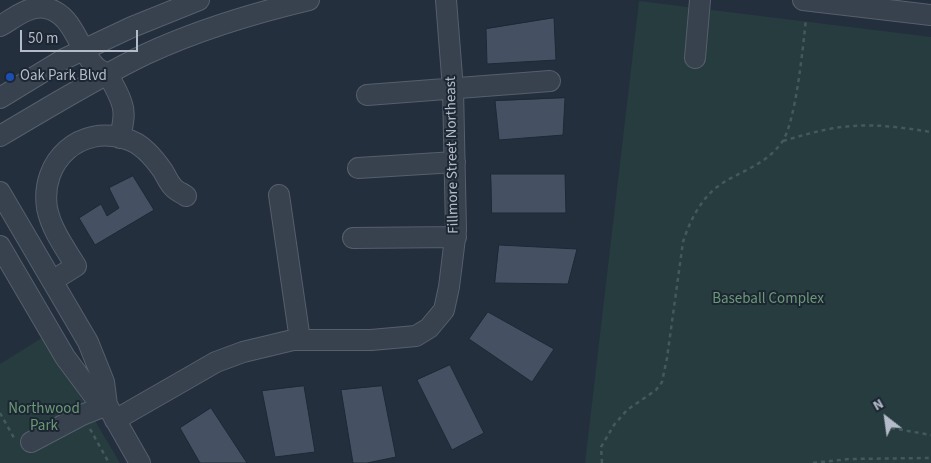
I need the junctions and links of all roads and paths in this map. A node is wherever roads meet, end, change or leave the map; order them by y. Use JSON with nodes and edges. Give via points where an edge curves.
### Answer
{"nodes":[{"id":1,"x":199,"y":0,"type":"edge"},
{"id":2,"x":309,"y":0,"type":"edge"},
{"id":3,"x":446,"y":0,"type":"edge"},
{"id":4,"x":700,"y":0,"type":"edge"},
{"id":5,"x":805,"y":9,"type":"edge"},
{"id":6,"x":931,"y":15,"type":"edge"},
{"id":7,"x":0,"y":26,"type":"edge"},
{"id":8,"x":84,"y":50,"type":"junction"},
{"id":9,"x":695,"y":58,"type":"dead end"},
{"id":10,"x":106,"y":74,"type":"junction"},
{"id":11,"x":550,"y":81,"type":"dead end"},
{"id":12,"x":453,"y":89,"type":"junction"},
{"id":13,"x":367,"y":96,"type":"dead end"},
{"id":14,"x":0,"y":98,"type":"edge"},
{"id":15,"x":931,"y":132,"type":"edge"},
{"id":16,"x":0,"y":136,"type":"edge"},
{"id":17,"x":120,"y":138,"type":"junction"},
{"id":18,"x":783,"y":141,"type":"junction"},
{"id":19,"x":455,"y":162,"type":"junction"},
{"id":20,"x":358,"y":168,"type":"dead end"},
{"id":21,"x":0,"y":192,"type":"edge"},
{"id":22,"x":279,"y":195,"type":"dead end"},
{"id":23,"x":186,"y":196,"type":"dead end"},
{"id":24,"x":456,"y":237,"type":"junction"},
{"id":25,"x":353,"y":238,"type":"dead end"},
{"id":26,"x":0,"y":246,"type":"edge"},
{"id":27,"x":52,"y":281,"type":"junction"},
{"id":28,"x":300,"y":340,"type":"junction"},
{"id":29,"x":111,"y":413,"type":"junction"},
{"id":30,"x":0,"y":414,"type":"edge"},
{"id":31,"x":891,"y":428,"type":"dead end"},
{"id":32,"x":931,"y":435,"type":"edge"},
{"id":33,"x":31,"y":442,"type":"joint"},
{"id":34,"x":931,"y":458,"type":"edge"},
{"id":35,"x":140,"y":463,"type":"edge"},
{"id":36,"x":602,"y":463,"type":"edge"},
{"id":37,"x":813,"y":463,"type":"edge"}],
"edges":[{"from":1,"to":8,"type":"street"},
{"from":2,"to":10,"type":"street","via":[[210,28]]},
{"from":3,"to":12,"type":"street","name":"Fillmore Street Northeast"},
{"from":4,"to":9,"type":"street"},
{"from":5,"to":6,"type":"street"},
{"from":5,"to":18,"type":"path","via":[[792,112]]},
{"from":7,"to":8,"type":"street","via":[[28,10],[46,8],[61,15]]},
{"from":8,"to":10,"type":"street","via":[[96,68]]},
{"from":8,"to":14,"type":"street"},
{"from":10,"to":16,"type":"street"},
{"from":10,"to":17,"type":"street","via":[[123,105]]},
{"from":11,"to":12,"type":"street"},
{"from":12,"to":13,"type":"street"},
{"from":12,"to":19,"type":"street","name":"Fillmore Street Northeast"},
{"from":15,"to":18,"type":"path","via":[[856,126],[822,130]]},
{"from":17,"to":23,"type":"street","via":[[142,147],[156,161],[173,188]]},
{"from":17,"to":27,"type":"street","via":[[102,136],[76,142],[61,154],[51,172],[46,191],[47,208],[52,225],[76,266]]},
{"from":18,"to":36,"type":"path","via":[[767,158],[710,193],[687,230],[662,382],[614,425],[601,447]]},
{"from":19,"to":20,"type":"street"},
{"from":19,"to":24,"type":"street","name":"Fillmore Street Northeast"},
{"from":21,"to":27,"type":"street"},
{"from":22,"to":28,"type":"street"},
{"from":24,"to":25,"type":"street"},
{"from":24,"to":28,"type":"street","name":"Fillmore Street Northeast","via":[[444,310],[429,328],[416,336]]},
{"from":26,"to":29,"type":"street","via":[[65,356],[94,396]]},
{"from":27,"to":29,"type":"street","via":[[88,342],[104,382]]},
{"from":28,"to":29,"type":"street","via":[[243,352],[216,362]]},
{"from":29,"to":33,"type":"street","via":[[82,415]]},
{"from":29,"to":35,"type":"street"},
{"from":30,"to":33,"type":"path","via":[[17,444]]},
{"from":31,"to":32,"type":"path"},
{"from":34,"to":37,"type":"path"}]}
